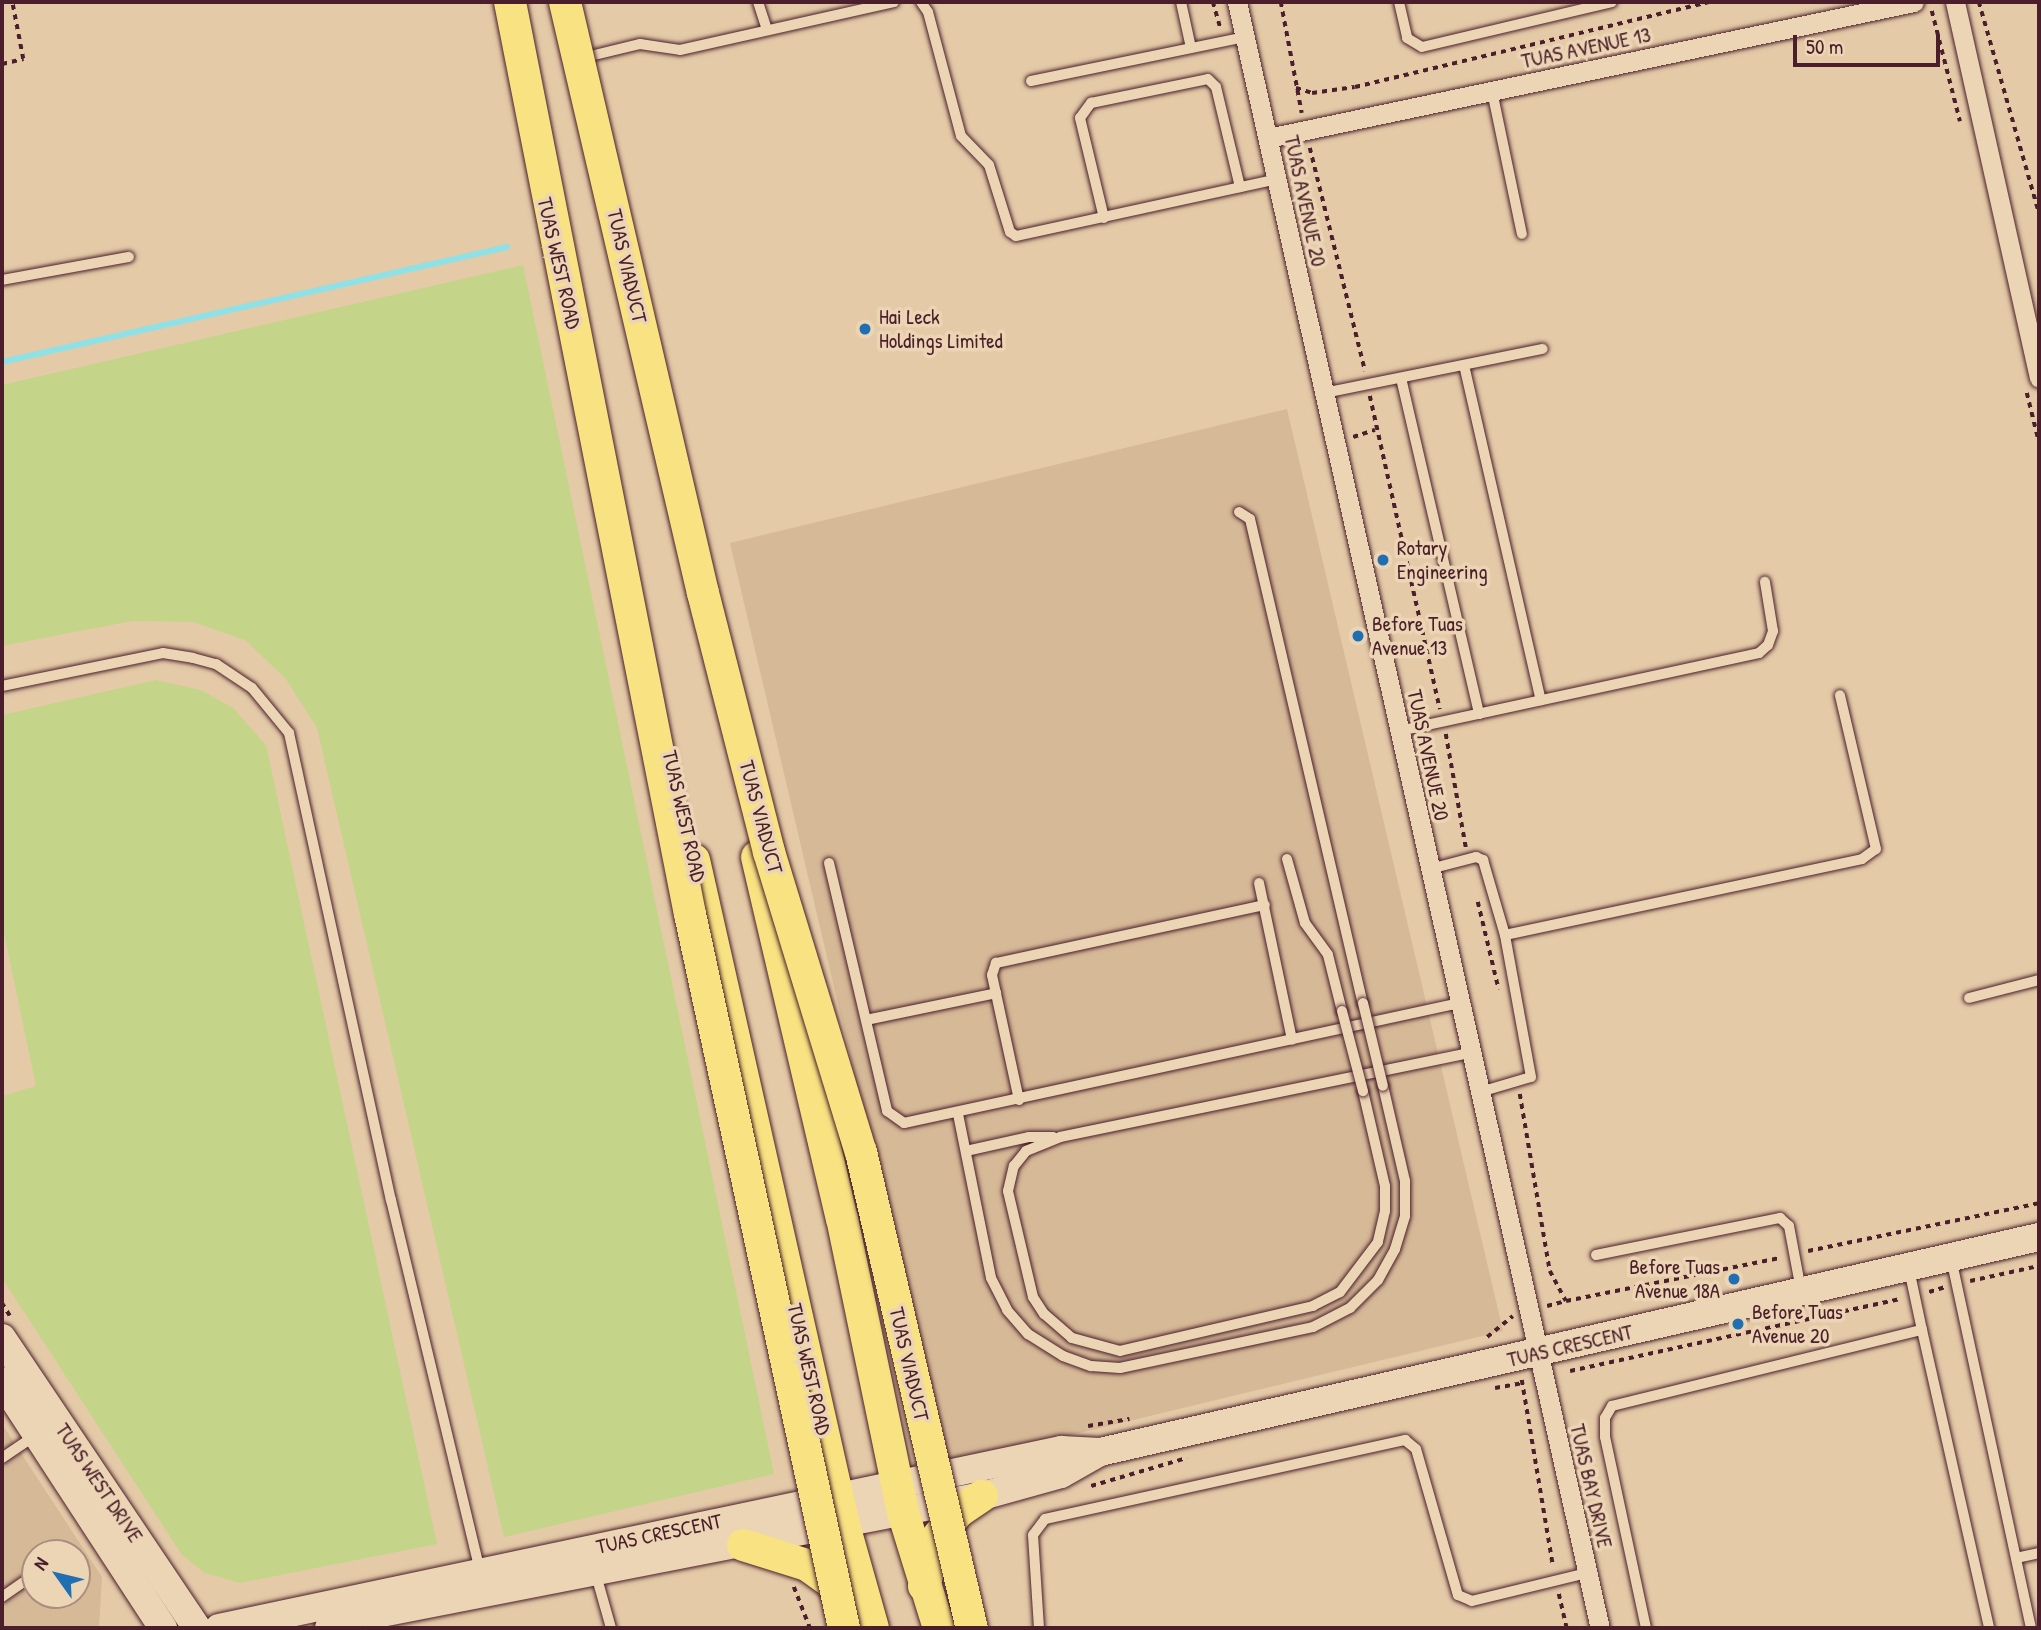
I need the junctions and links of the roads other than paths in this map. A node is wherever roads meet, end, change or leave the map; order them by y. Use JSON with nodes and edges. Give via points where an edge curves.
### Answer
{"nodes":[{"id":1,"x":500,"y":2,"type":"edge"},
{"id":2,"x":510,"y":2,"type":"edge"},
{"id":3,"x":555,"y":2,"type":"edge"},
{"id":4,"x":565,"y":2,"type":"edge"},
{"id":5,"x":758,"y":2,"type":"edge"},
{"id":6,"x":894,"y":2,"type":"edge"},
{"id":7,"x":921,"y":2,"type":"edge"},
{"id":8,"x":1181,"y":2,"type":"edge"},
{"id":9,"x":1237,"y":2,"type":"edge"},
{"id":10,"x":1399,"y":2,"type":"edge"},
{"id":11,"x":1612,"y":2,"type":"edge"},
{"id":12,"x":1914,"y":2,"type":"edge"},
{"id":13,"x":1955,"y":2,"type":"edge"},
{"id":14,"x":767,"y":30,"type":"junction"},
{"id":15,"x":1245,"y":37,"type":"junction"},
{"id":16,"x":1191,"y":48,"type":"junction"},
{"id":17,"x":568,"y":61,"type":"junction"},
{"id":18,"x":1031,"y":81,"type":"dead end"},
{"id":19,"x":1492,"y":91,"type":"junction"},
{"id":20,"x":1268,"y":138,"type":"junction"},
{"id":21,"x":1277,"y":179,"type":"junction"},
{"id":22,"x":1240,"y":187,"type":"junction"},
{"id":23,"x":1104,"y":218,"type":"junction"},
{"id":24,"x":1522,"y":234,"type":"dead end"},
{"id":25,"x":130,"y":257,"type":"dead end"},
{"id":26,"x":2,"y":280,"type":"edge"},
{"id":27,"x":1543,"y":349,"type":"dead end"},
{"id":28,"x":1464,"y":365,"type":"junction"},
{"id":29,"x":1401,"y":378,"type":"junction"},
{"id":30,"x":2039,"y":378,"type":"edge"},
{"id":31,"x":1324,"y":393,"type":"junction"},
{"id":32,"x":1239,"y":512,"type":"dead end"},
{"id":33,"x":1765,"y":582,"type":"dead end"},
{"id":34,"x":3,"y":684,"type":"edge"},
{"id":35,"x":1840,"y":695,"type":"dead end"},
{"id":36,"x":1541,"y":700,"type":"junction"},
{"id":37,"x":1479,"y":714,"type":"junction"},
{"id":38,"x":1399,"y":731,"type":"junction"},
{"id":39,"x":1287,"y":859,"type":"dead end"},
{"id":40,"x":829,"y":863,"type":"dead end"},
{"id":41,"x":1430,"y":869,"type":"junction"},
{"id":42,"x":1259,"y":883,"type":"dead end"},
{"id":43,"x":1265,"y":905,"type":"junction"},
{"id":44,"x":1505,"y":935,"type":"junction"},
{"id":45,"x":2039,"y":980,"type":"edge"},
{"id":46,"x":996,"y":993,"type":"junction"},
{"id":47,"x":1969,"y":998,"type":"dead end"},
{"id":48,"x":1460,"y":1003,"type":"junction"},
{"id":49,"x":866,"y":1020,"type":"junction"},
{"id":50,"x":1292,"y":1040,"type":"junction"},
{"id":51,"x":1471,"y":1054,"type":"junction"},
{"id":52,"x":1480,"y":1092,"type":"junction"},
{"id":53,"x":1019,"y":1100,"type":"junction"},
{"id":54,"x":958,"y":1114,"type":"junction"},
{"id":55,"x":1060,"y":1137,"type":"junction"},
{"id":56,"x":966,"y":1151,"type":"junction"},
{"id":57,"x":2039,"y":1237,"type":"edge"},
{"id":58,"x":1596,"y":1255,"type":"dead end"},
{"id":59,"x":1909,"y":1268,"type":"junction"},
{"id":60,"x":1954,"y":1271,"type":"junction"},
{"id":61,"x":1802,"y":1292,"type":"junction"},
{"id":62,"x":7,"y":1329,"type":"edge"},
{"id":63,"x":1922,"y":1330,"type":"junction"},
{"id":64,"x":1534,"y":1371,"type":"junction"},
{"id":65,"x":2,"y":1381,"type":"edge"},
{"id":66,"x":47,"y":1428,"type":"junction"},
{"id":67,"x":1100,"y":1452,"type":"junction"},
{"id":68,"x":2,"y":1458,"type":"edge"},
{"id":69,"x":982,"y":1496,"type":"junction"},
{"id":70,"x":900,"y":1498,"type":"junction"},
{"id":71,"x":841,"y":1511,"type":"junction"},
{"id":72,"x":743,"y":1545,"type":"junction"},
{"id":73,"x":2039,"y":1553,"type":"edge"},
{"id":74,"x":2015,"y":1558,"type":"junction"},
{"id":75,"x":594,"y":1560,"type":"junction"},
{"id":76,"x":481,"y":1572,"type":"junction"},
{"id":77,"x":1587,"y":1573,"type":"junction"},
{"id":78,"x":21,"y":1584,"type":"edge"},
{"id":79,"x":924,"y":1591,"type":"junction"},
{"id":80,"x":2,"y":1597,"type":"edge"},
{"id":81,"x":339,"y":1624,"type":"edge"},
{"id":82,"x":863,"y":1626,"type":"edge"},
{"id":83,"x":163,"y":1628,"type":"edge"},
{"id":84,"x":197,"y":1628,"type":"edge"},
{"id":85,"x":219,"y":1628,"type":"edge"},
{"id":86,"x":305,"y":1628,"type":"edge"},
{"id":87,"x":611,"y":1628,"type":"edge"},
{"id":88,"x":939,"y":1628,"type":"edge"},
{"id":89,"x":972,"y":1628,"type":"edge"},
{"id":90,"x":1040,"y":1628,"type":"edge"},
{"id":91,"x":1600,"y":1628,"type":"edge"},
{"id":92,"x":1646,"y":1628,"type":"edge"},
{"id":93,"x":1989,"y":1628,"type":"edge"},
{"id":94,"x":2031,"y":1628,"type":"edge"}],
"edges":[{"from":1,"to":71,"type":"main road","name":"TUAS WEST ROAD"},
{"from":2,"to":82,"type":"main road","bridge":true,"via":[[690,914]]},
{"from":3,"to":17,"type":"main road"},
{"from":4,"to":89,"type":"main road","name":"TUAS VIADUCT","bridge":true,"via":[[703,593],[769,852],[860,1152]]},
{"from":5,"to":14,"type":"lane"},
{"from":6,"to":14,"type":"lane"},
{"from":7,"to":23,"type":"lane","via":[[928,12],[961,136],[991,169],[1010,232],[1022,237]]},
{"from":8,"to":16,"type":"lane"},
{"from":9,"to":15,"type":"street","name":"TUAS AVENUE 20"},
{"from":10,"to":11,"type":"lane","via":[[1407,38],[1422,47]]},
{"from":12,"to":19,"type":"street","name":"TUAS AVENUE 13"},
{"from":13,"to":30,"type":"street"},
{"from":14,"to":17,"type":"lane","via":[[680,50],[640,44]]},
{"from":15,"to":16,"type":"lane"},
{"from":15,"to":20,"type":"street","name":"TUAS AVENUE 20"},
{"from":16,"to":18,"type":"lane"},
{"from":17,"to":70,"type":"main road","via":[[842,1218]]},
{"from":19,"to":20,"type":"street","name":"TUAS AVENUE 13"},
{"from":19,"to":24,"type":"lane"},
{"from":20,"to":21,"type":"street","name":"TUAS AVENUE 20"},
{"from":21,"to":22,"type":"lane"},
{"from":21,"to":31,"type":"street","name":"TUAS AVENUE 20"},
{"from":22,"to":23,"type":"lane"},
{"from":22,"to":23,"type":"lane","via":[[1216,87],[1208,79],[1091,103],[1080,118]]},
{"from":25,"to":26,"type":"lane"},
{"from":27,"to":28,"type":"lane"},
{"from":28,"to":29,"type":"lane"},
{"from":28,"to":36,"type":"lane"},
{"from":29,"to":31,"type":"lane"},
{"from":29,"to":37,"type":"lane"},
{"from":31,"to":38,"type":"street","name":"TUAS AVENUE 20"},
{"from":32,"to":56,"type":"lane","bridge":true,"via":[[1250,519],[1405,1181],[1405,1216],[1395,1249],[1378,1280],[1350,1308],[1313,1327],[1120,1368],[1091,1366],[1028,1334],[1007,1311],[991,1278]]},
{"from":33,"to":36,"type":"lane","via":[[1773,631],[1769,645],[1759,653]]},
{"from":34,"to":76,"type":"lane","via":[[163,653],[193,657],[216,664],[252,688],[289,733],[391,1200]]},
{"from":35,"to":44,"type":"lane","via":[[1876,849],[1871,855]]},
{"from":36,"to":37,"type":"lane"},
{"from":37,"to":38,"type":"lane"},
{"from":38,"to":41,"type":"street","name":"TUAS AVENUE 20"},
{"from":39,"to":55,"type":"lane","bridge":true,"via":[[1305,923],[1328,955],[1385,1186],[1378,1242],[1340,1292],[1313,1306],[1120,1351],[1072,1338],[1044,1314],[1033,1297],[1008,1191],[1014,1166],[1026,1151]]},
{"from":40,"to":49,"type":"lane"},
{"from":41,"to":44,"type":"lane","via":[[1483,860]]},
{"from":41,"to":48,"type":"street","name":"TUAS AVENUE 20"},
{"from":42,"to":43,"type":"lane"},
{"from":43,"to":46,"type":"lane","via":[[996,962],[992,975]]},
{"from":43,"to":50,"type":"lane"},
{"from":44,"to":52,"type":"lane","via":[[1531,1077]]},
{"from":45,"to":47,"type":"lane"},
{"from":46,"to":49,"type":"lane"},
{"from":46,"to":53,"type":"lane"},
{"from":48,"to":50,"type":"lane"},
{"from":48,"to":51,"type":"street","name":"TUAS AVENUE 20"},
{"from":49,"to":54,"type":"lane","via":[[892,1118],[904,1124]]},
{"from":50,"to":53,"type":"lane"},
{"from":51,"to":52,"type":"street","name":"TUAS AVENUE 20"},
{"from":51,"to":55,"type":"lane"},
{"from":52,"to":64,"type":"street","name":"TUAS AVENUE 20"},
{"from":53,"to":54,"type":"lane"},
{"from":54,"to":56,"type":"lane"},
{"from":55,"to":56,"type":"lane","via":[[1029,1137]]},
{"from":57,"to":60,"type":"street","name":"TUAS CRESCENT"},
{"from":58,"to":61,"type":"lane","via":[[1774,1217],[1786,1221]]},
{"from":59,"to":60,"type":"street","name":"TUAS CRESCENT"},
{"from":59,"to":61,"type":"street","name":"TUAS CRESCENT"},
{"from":59,"to":63,"type":"lane"},
{"from":60,"to":74,"type":"lane"},
{"from":61,"to":64,"type":"street","name":"TUAS CRESCENT"},
{"from":62,"to":66,"type":"street","name":"TUAS WEST DRIVE"},
{"from":63,"to":92,"type":"lane","via":[[1612,1406],[1605,1418],[1605,1437]]},
{"from":63,"to":93,"type":"lane"},
{"from":64,"to":67,"type":"street","name":"TUAS CRESCENT"},
{"from":64,"to":77,"type":"street","name":"TUAS BAY DRIVE"},
{"from":65,"to":66,"type":"street","name":"TUAS WEST DRIVE"},
{"from":66,"to":68,"type":"lane"},
{"from":66,"to":83,"type":"street","name":"TUAS WEST DRIVE"},
{"from":66,"to":84,"type":"street","name":"TUAS WEST DRIVE"},
{"from":67,"to":69,"type":"street","name":"TUAS CRESCENT","via":[[1062,1474]]},
{"from":67,"to":70,"type":"street","name":"TUAS CRESCENT","via":[[1061,1450]]},
{"from":69,"to":70,"type":"street","name":"TUAS CRESCENT"},
{"from":69,"to":79,"type":"main road","via":[[958,1512],[939,1535],[928,1562]]},
{"from":70,"to":71,"type":"street","name":"TUAS CRESCENT"},
{"from":70,"to":79,"type":"main road"},
{"from":71,"to":72,"type":"street","name":"TUAS CRESCENT"},
{"from":71,"to":75,"type":"street","name":"TUAS CRESCENT"},
{"from":71,"to":82,"type":"main road","name":"TUAS WEST ROAD"},
{"from":72,"to":75,"type":"street","name":"TUAS CRESCENT"},
{"from":72,"to":82,"type":"main road","via":[[807,1565],[848,1595]]},
{"from":73,"to":74,"type":"lane"},
{"from":74,"to":94,"type":"lane"},
{"from":75,"to":76,"type":"street","name":"TUAS CRESCENT"},
{"from":75,"to":81,"type":"street","name":"TUAS CRESCENT"},
{"from":75,"to":87,"type":"lane"},
{"from":76,"to":85,"type":"street","name":"TUAS CRESCENT"},
{"from":77,"to":90,"type":"lane","via":[[1472,1601],[1458,1595],[1416,1449],[1405,1440],[1045,1519],[1033,1535]]},
{"from":77,"to":91,"type":"street","name":"TUAS BAY DRIVE"},
{"from":78,"to":80,"type":"lane"},
{"from":79,"to":88,"type":"main road"},
{"from":81,"to":86,"type":"street","name":"TUAS CRESCENT"}]}
